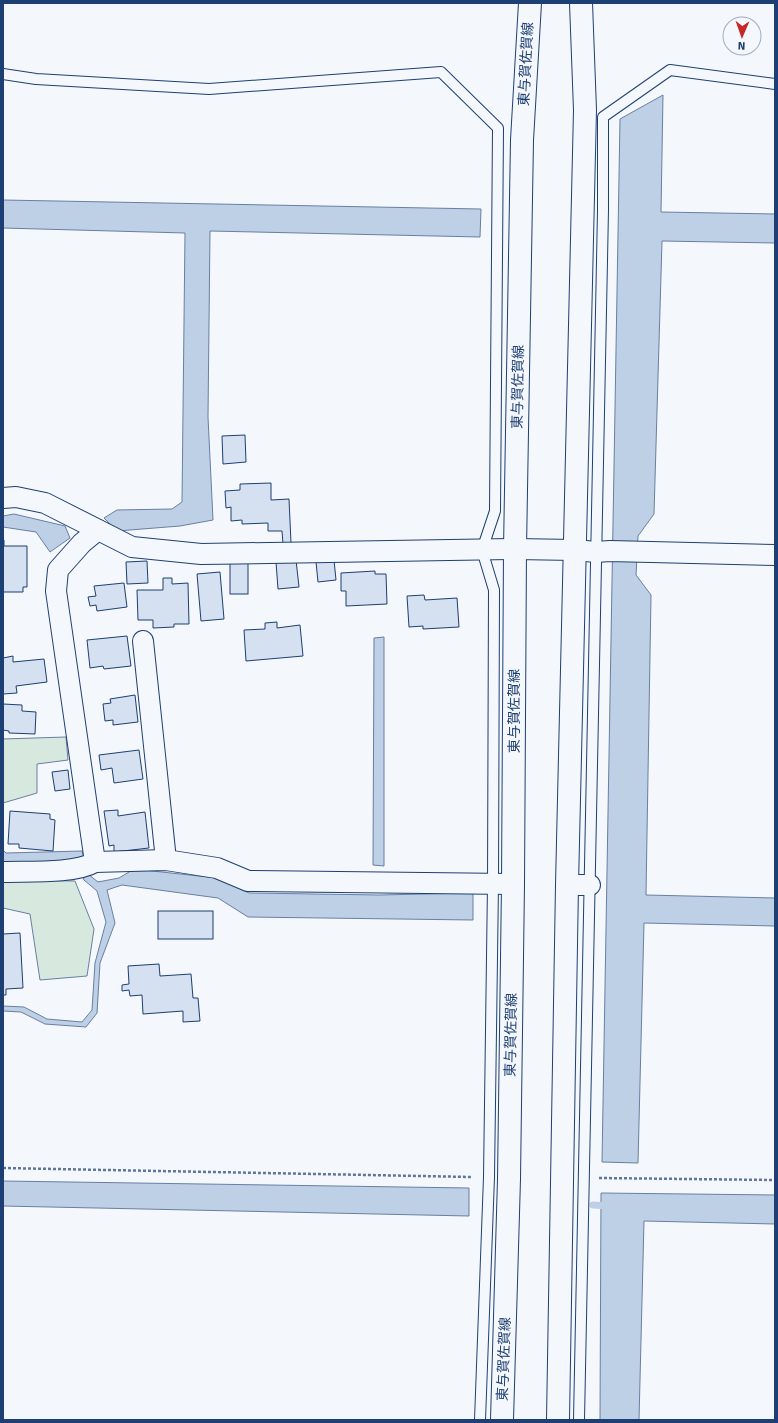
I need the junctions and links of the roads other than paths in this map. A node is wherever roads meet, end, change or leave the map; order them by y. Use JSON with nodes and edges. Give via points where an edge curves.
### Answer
{"nodes":[{"id":1,"x":530,"y":3,"type":"edge"},
{"id":2,"x":580,"y":3,"type":"edge"},
{"id":3,"x":3,"y":74,"type":"edge"},
{"id":4,"x":775,"y":84,"type":"edge"},
{"id":5,"x":3,"y":498,"type":"edge"},
{"id":6,"x":98,"y":530,"type":"junction"},
{"id":7,"x":515,"y":549,"type":"junction"},
{"id":8,"x":482,"y":550,"type":"junction"},
{"id":9,"x":575,"y":550,"type":"junction"},
{"id":10,"x":603,"y":552,"type":"junction"},
{"id":11,"x":775,"y":554,"type":"edge"},
{"id":12,"x":143,"y":641,"type":"dead end"},
{"id":13,"x":166,"y":860,"type":"junction"},
{"id":14,"x":86,"y":866,"type":"junction"},
{"id":15,"x":3,"y":872,"type":"edge"},
{"id":16,"x":503,"y":884,"type":"junction"},
{"id":17,"x":567,"y":885,"type":"junction"},
{"id":18,"x":590,"y":885,"type":"junction"},
{"id":19,"x":480,"y":1420,"type":"edge"},
{"id":20,"x":502,"y":1420,"type":"edge"},
{"id":21,"x":558,"y":1420,"type":"edge"},
{"id":22,"x":579,"y":1420,"type":"edge"}],
"edges":[{"from":1,"to":7,"type":"main road","name":"東与賀佐賀線","via":[[522,140]]},
{"from":2,"to":9,"type":"main road","via":[[585,110]]},
{"from":3,"to":8,"type":"lane","via":[[36,79],[208,89],[441,72],[498,128],[495,511]]},
{"from":4,"to":10,"type":"lane","via":[[670,70],[603,117]]},
{"from":5,"to":6,"type":"street","via":[[16,497],[45,503]]},
{"from":6,"to":8,"type":"street","via":[[132,548],[201,554]]},
{"from":6,"to":14,"type":"street","via":[[82,543],[58,570],[56,591]]},
{"from":7,"to":8,"type":"street"},
{"from":7,"to":9,"type":"street"},
{"from":7,"to":16,"type":"main road","name":"東与賀佐賀線"},
{"from":8,"to":16,"type":"lane","via":[[494,590]]},
{"from":9,"to":10,"type":"street"},
{"from":9,"to":17,"type":"main road"},
{"from":10,"to":11,"type":"street"},
{"from":10,"to":18,"type":"lane"},
{"from":12,"to":13,"type":"street"},
{"from":13,"to":14,"type":"street"},
{"from":13,"to":16,"type":"street","via":[[217,868],[248,881]]},
{"from":14,"to":15,"type":"street"},
{"from":16,"to":19,"type":"lane"},
{"from":16,"to":20,"type":"main road","name":"東与賀佐賀線","via":[[509,1171]]},
{"from":17,"to":18,"type":"street"},
{"from":17,"to":21,"type":"main road"},
{"from":18,"to":22,"type":"lane"}]}
